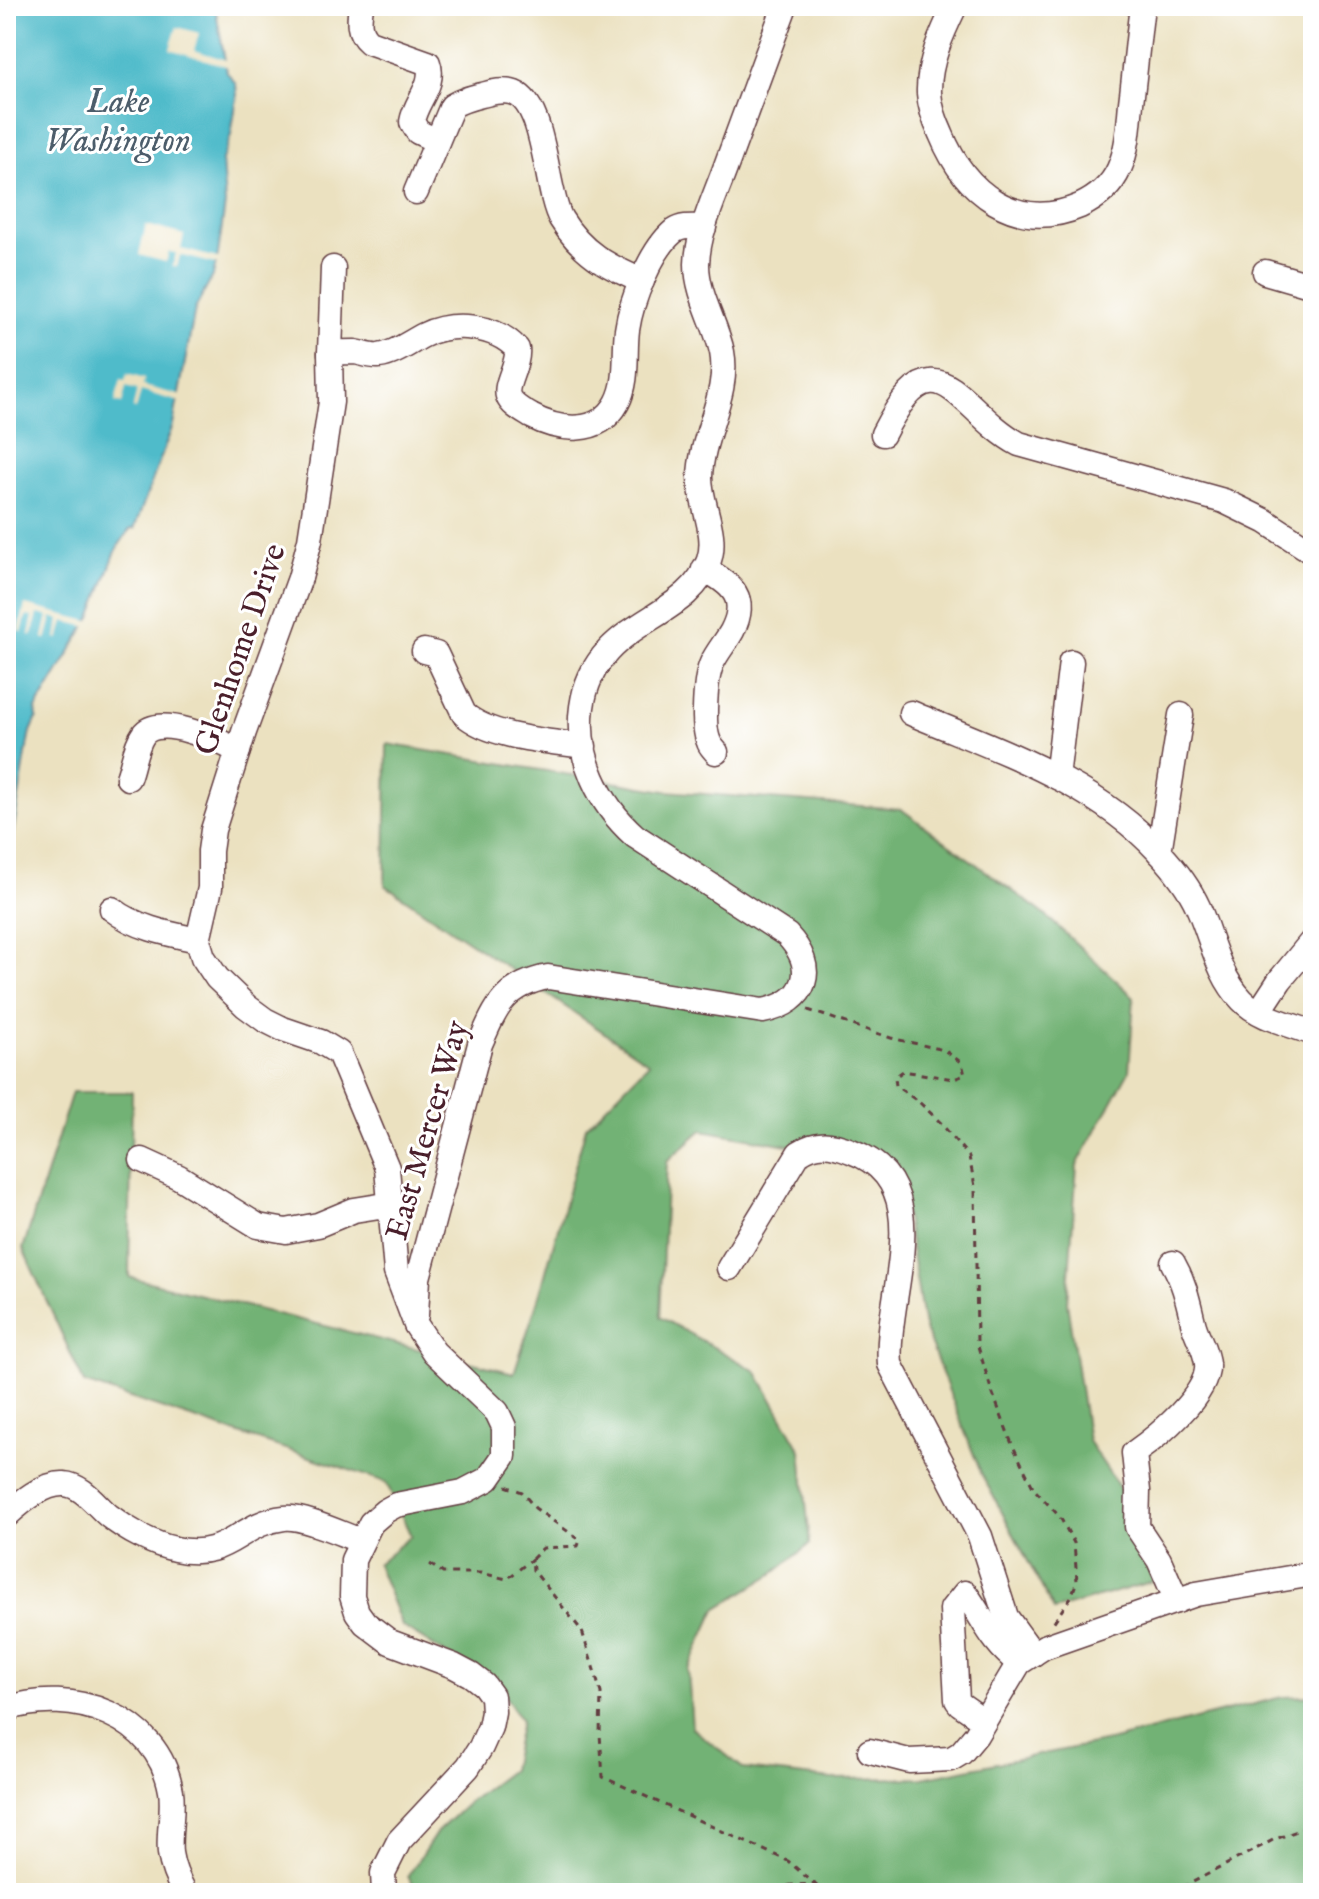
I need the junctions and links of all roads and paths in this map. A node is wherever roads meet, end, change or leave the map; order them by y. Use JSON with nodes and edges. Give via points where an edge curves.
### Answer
{"nodes":[{"id":1,"x":361,"y":6,"type":"edge"},
{"id":2,"x":955,"y":6,"type":"edge"},
{"id":3,"x":1142,"y":6,"type":"edge"},
{"id":4,"x":776,"y":9,"type":"edge"},
{"id":5,"x":437,"y":141,"type":"junction"},
{"id":6,"x":416,"y":192,"type":"dead end"},
{"id":7,"x":704,"y":227,"type":"junction"},
{"id":8,"x":333,"y":268,"type":"dead end"},
{"id":9,"x":1265,"y":272,"type":"dead end"},
{"id":10,"x":642,"y":281,"type":"junction"},
{"id":11,"x":1313,"y":286,"type":"edge"},
{"id":12,"x":330,"y":353,"type":"junction"},
{"id":13,"x":883,"y":434,"type":"dead end"},
{"id":14,"x":1313,"y":552,"type":"edge"},
{"id":15,"x":704,"y":569,"type":"junction"},
{"id":16,"x":424,"y":651,"type":"dead end"},
{"id":17,"x":1071,"y":662,"type":"dead end"},
{"id":18,"x":911,"y":713,"type":"dead end"},
{"id":19,"x":1181,"y":715,"type":"dead end"},
{"id":20,"x":584,"y":746,"type":"junction"},
{"id":21,"x":238,"y":751,"type":"junction"},
{"id":22,"x":716,"y":752,"type":"dead end"},
{"id":23,"x":1057,"y":777,"type":"junction"},
{"id":24,"x":128,"y":778,"type":"dead end"},
{"id":25,"x":1159,"y":852,"type":"junction"},
{"id":26,"x":112,"y":909,"type":"dead end"},
{"id":27,"x":198,"y":940,"type":"junction"},
{"id":28,"x":1313,"y":940,"type":"edge"},
{"id":29,"x":788,"y":1002,"type":"junction"},
{"id":30,"x":1259,"y":1012,"type":"junction"},
{"id":31,"x":1313,"y":1033,"type":"edge"},
{"id":32,"x":142,"y":1160,"type":"dead end"},
{"id":33,"x":392,"y":1204,"type":"junction"},
{"id":34,"x":1173,"y":1263,"type":"dead end"},
{"id":35,"x":729,"y":1268,"type":"dead end"},
{"id":36,"x":416,"y":1325,"type":"junction"},
{"id":37,"x":522,"y":1492,"type":"dead end"},
{"id":38,"x":6,"y":1516,"type":"edge"},
{"id":39,"x":361,"y":1541,"type":"junction"},
{"id":40,"x":532,"y":1559,"type":"junction"},
{"id":41,"x":430,"y":1564,"type":"dead end"},
{"id":42,"x":1313,"y":1574,"type":"edge"},
{"id":43,"x":1177,"y":1601,"type":"junction"},
{"id":44,"x":1032,"y":1655,"type":"junction"},
{"id":45,"x":6,"y":1709,"type":"edge"},
{"id":46,"x":983,"y":1720,"type":"junction"},
{"id":47,"x":870,"y":1751,"type":"dead end"},
{"id":48,"x":1313,"y":1825,"type":"edge"},
{"id":49,"x":816,"y":1884,"type":"junction"},
{"id":50,"x":185,"y":1893,"type":"edge"},
{"id":51,"x":384,"y":1893,"type":"edge"},
{"id":52,"x":765,"y":1893,"type":"edge"},
{"id":53,"x":825,"y":1893,"type":"edge"},
{"id":54,"x":1172,"y":1893,"type":"edge"}],
"edges":[{"from":1,"to":5,"type":"street","via":[[363,37],[428,63],[430,82],[412,122],[418,132]]},
{"from":2,"to":3,"type":"street","via":[[931,72],[932,114],[959,169],[981,195],[1009,211],[1039,214],[1092,201],[1110,186],[1120,168]]},
{"from":4,"to":7,"type":"street"},
{"from":5,"to":6,"type":"street"},
{"from":5,"to":10,"type":"street","via":[[452,106],[498,91],[514,92],[533,117],[559,216],[580,247]]},
{"from":7,"to":10,"type":"street","via":[[676,230]]},
{"from":7,"to":15,"type":"street","via":[[699,279],[723,369],[700,475],[711,537]]},
{"from":8,"to":12,"type":"street","name":"Glenhome Drive"},
{"from":9,"to":11,"type":"street"},
{"from":10,"to":12,"type":"street","via":[[631,310],[624,384],[617,404],[593,425],[561,428],[518,408],[508,398],[507,387],[517,349],[485,330],[444,329],[379,357]]},
{"from":12,"to":21,"type":"street","name":"Glenhome Drive","via":[[331,402],[310,540]]},
{"from":13,"to":14,"type":"street","via":[[911,389],[941,383],[1019,444],[1224,501]]},
{"from":15,"to":20,"type":"street","via":[[675,602],[622,635],[594,669],[582,707]]},
{"from":15,"to":22,"type":"street","via":[[729,582],[737,595],[733,630],[711,664],[707,686],[709,742]]},
{"from":16,"to":20,"type":"street","via":[[436,654],[470,720],[482,727]]},
{"from":17,"to":23,"type":"street"},
{"from":18,"to":23,"type":"street"},
{"from":19,"to":25,"type":"street"},
{"from":20,"to":29,"type":"street","via":[[594,783],[618,821],[798,947],[806,973]]},
{"from":21,"to":24,"type":"street","via":[[205,737],[153,726],[142,736]]},
{"from":21,"to":27,"type":"street","name":"Glenhome Drive","via":[[213,830],[210,888]]},
{"from":23,"to":25,"type":"street","via":[[1127,822]]},
{"from":25,"to":30,"type":"street","via":[[1198,907],[1228,983]]},
{"from":26,"to":27,"type":"street","via":[[129,921]]},
{"from":27,"to":33,"type":"street","via":[[217,978],[246,1006],[339,1053],[387,1168]]},
{"from":28,"to":30,"type":"street"},
{"from":29,"to":36,"type":"street","name":"East Mercer Way","via":[[763,1011],[746,1010],[548,977],[505,996],[480,1044],[437,1200],[415,1297]]},
{"from":29,"to":44,"type":"path","via":[[891,1038],[944,1050],[962,1063],[965,1075],[954,1079],[903,1071],[895,1077],[896,1086],[929,1112],[969,1157],[975,1186],[977,1343],[1012,1444],[1034,1489],[1060,1517],[1074,1543],[1077,1581]]},
{"from":30,"to":31,"type":"street"},
{"from":32,"to":33,"type":"street","via":[[258,1226],[286,1231]]},
{"from":33,"to":36,"type":"street","via":[[396,1272]]},
{"from":34,"to":43,"type":"street","via":[[1206,1357],[1206,1378],[1172,1422],[1134,1453],[1137,1527]]},
{"from":35,"to":44,"type":"street","via":[[799,1153],[812,1145],[824,1143],[863,1155],[888,1176],[902,1207],[903,1227],[890,1364],[980,1536],[1006,1617]]},
{"from":36,"to":39,"type":"street","via":[[434,1352],[497,1412],[504,1427],[504,1456],[488,1479],[463,1492],[385,1511]]},
{"from":37,"to":40,"type":"path","via":[[535,1508],[580,1540],[578,1546],[543,1548]]},
{"from":38,"to":39,"type":"street","via":[[37,1492],[67,1484],[128,1529],[171,1548],[208,1552],[288,1517]]},
{"from":39,"to":51,"type":"street","via":[[353,1560],[352,1596],[365,1623],[390,1642],[471,1675],[492,1696],[493,1712],[481,1747],[399,1841],[383,1873]]},
{"from":40,"to":41,"type":"path","via":[[507,1579],[443,1573]]},
{"from":40,"to":49,"type":"path","via":[[533,1570],[582,1631],[601,1693],[603,1777],[788,1861]]},
{"from":42,"to":43,"type":"street"},
{"from":43,"to":44,"type":"street"},
{"from":44,"to":46,"type":"street"},
{"from":44,"to":46,"type":"street","via":[[1003,1651],[965,1593],[960,1596],[952,1609],[957,1700]]},
{"from":45,"to":50,"type":"street","via":[[49,1700],[71,1703],[113,1715],[144,1737],[165,1768],[171,1792],[170,1854]]},
{"from":46,"to":47,"type":"street","via":[[969,1745],[951,1759],[909,1761]]},
{"from":48,"to":54,"type":"path"},
{"from":49,"to":52,"type":"path"},
{"from":49,"to":53,"type":"path"}]}
